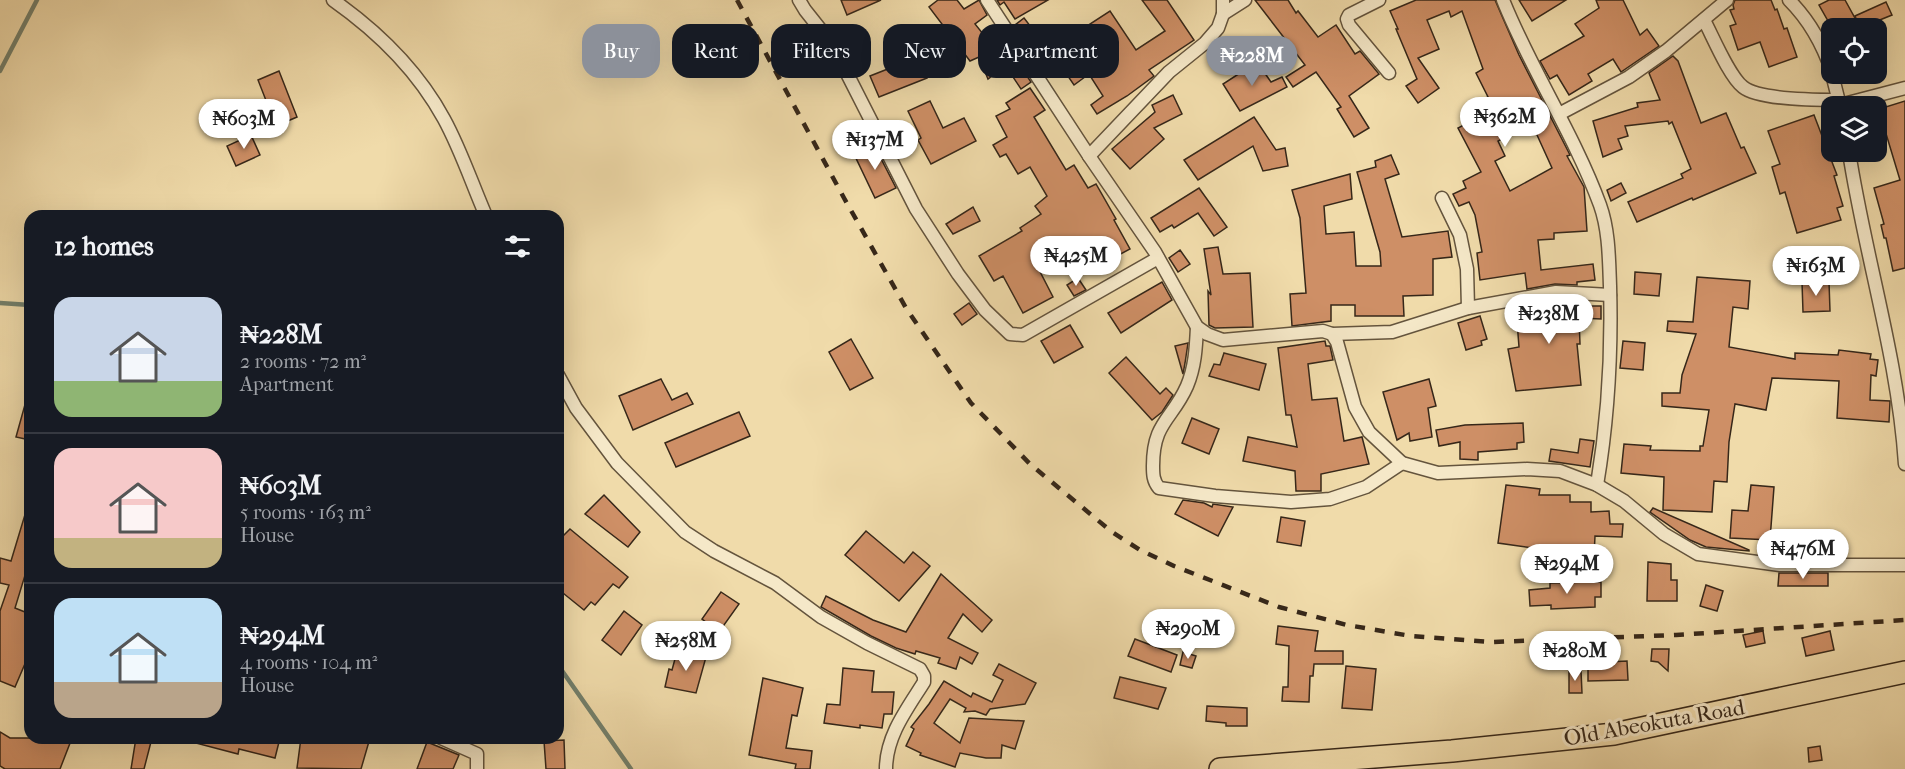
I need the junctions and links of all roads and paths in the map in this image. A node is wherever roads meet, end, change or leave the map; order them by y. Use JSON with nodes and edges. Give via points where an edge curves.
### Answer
{"nodes":[{"id":1,"x":333,"y":0,"type":"edge"},
{"id":2,"x":799,"y":0,"type":"edge"},
{"id":3,"x":987,"y":0,"type":"edge"},
{"id":4,"x":1223,"y":0,"type":"edge"},
{"id":5,"x":1245,"y":0,"type":"edge"},
{"id":6,"x":1379,"y":0,"type":"edge"},
{"id":7,"x":1503,"y":0,"type":"edge"},
{"id":8,"x":1728,"y":0,"type":"edge"},
{"id":9,"x":1789,"y":0,"type":"edge"},
{"id":10,"x":1223,"y":14,"type":"junction"},
{"id":11,"x":1704,"y":20,"type":"junction"},
{"id":12,"x":1821,"y":46,"type":"edge"},
{"id":13,"x":1389,"y":74,"type":"dead end"},
{"id":14,"x":1905,"y":88,"type":"edge"},
{"id":15,"x":1872,"y":96,"type":"edge"},
{"id":16,"x":1821,"y":102,"type":"edge"},
{"id":17,"x":1559,"y":114,"type":"junction"},
{"id":18,"x":1089,"y":156,"type":"junction"},
{"id":19,"x":1851,"y":162,"type":"edge"},
{"id":20,"x":1442,"y":198,"type":"dead end"},
{"id":21,"x":483,"y":210,"type":"edge"},
{"id":22,"x":1158,"y":258,"type":"junction"},
{"id":23,"x":1610,"y":295,"type":"junction"},
{"id":24,"x":1468,"y":308,"type":"junction"},
{"id":25,"x":1197,"y":327,"type":"junction"},
{"id":26,"x":1332,"y":334,"type":"junction"},
{"id":27,"x":564,"y":386,"type":"edge"},
{"id":28,"x":1402,"y":463,"type":"junction"},
{"id":29,"x":1905,"y":464,"type":"edge"},
{"id":30,"x":1597,"y":485,"type":"junction"},
{"id":31,"x":1905,"y":565,"type":"edge"},
{"id":32,"x":1905,"y":672,"type":"edge"},
{"id":33,"x":454,"y":744,"type":"edge"},
{"id":34,"x":477,"y":769,"type":"edge"},
{"id":35,"x":886,"y":769,"type":"edge"},
{"id":36,"x":1220,"y":769,"type":"edge"}],
"edges":[{"from":1,"to":21,"type":"street","via":[[392,48],[417,79],[444,119]]},
{"from":2,"to":22,"type":"street","via":[[832,44],[916,209],[958,274],[1010,334],[1023,335]]},
{"from":3,"to":18,"type":"street"},
{"from":4,"to":10,"type":"street"},
{"from":5,"to":10,"type":"street"},
{"from":6,"to":13,"type":"street","via":[[1349,15],[1347,20]]},
{"from":7,"to":17,"type":"street","via":[[1515,33]]},
{"from":8,"to":11,"type":"street"},
{"from":9,"to":12,"type":"street","via":[[1812,27]]},
{"from":10,"to":18,"type":"street","via":[[1218,28],[1205,43],[1169,72]]},
{"from":11,"to":16,"type":"street","via":[[1743,88]]},
{"from":11,"to":17,"type":"street","via":[[1629,77]]},
{"from":14,"to":15,"type":"street"},
{"from":17,"to":23,"type":"street","via":[[1601,207],[1609,250]]},
{"from":18,"to":22,"type":"street"},
{"from":19,"to":29,"type":"street","via":[[1881,309]]},
{"from":20,"to":24,"type":"street","via":[[1460,235],[1467,269]]},
{"from":22,"to":25,"type":"street"},
{"from":23,"to":24,"type":"street","via":[[1556,292]]},
{"from":23,"to":30,"type":"street","via":[[1607,409]]},
{"from":24,"to":26,"type":"street","via":[[1392,332]]},
{"from":25,"to":26,"type":"street","via":[[1223,339],[1323,331]]},
{"from":25,"to":28,"type":"street","via":[[1192,374],[1155,441],[1154,482],[1159,488],[1292,502],[1330,499],[1366,487]]},
{"from":26,"to":28,"type":"street","via":[[1355,407],[1370,432]]},
{"from":27,"to":35,"type":"street","via":[[617,463],[685,532],[775,583],[821,617],[920,669],[924,682],[894,731]]},
{"from":28,"to":30,"type":"street","via":[[1438,473],[1560,471]]},
{"from":30,"to":31,"type":"street","via":[[1698,554],[1780,565]]},
{"from":32,"to":36,"type":"highway","name":"Old Abeokuta Road","via":[[1614,734]]},
{"from":33,"to":34,"type":"street","via":[[477,754]]}]}
